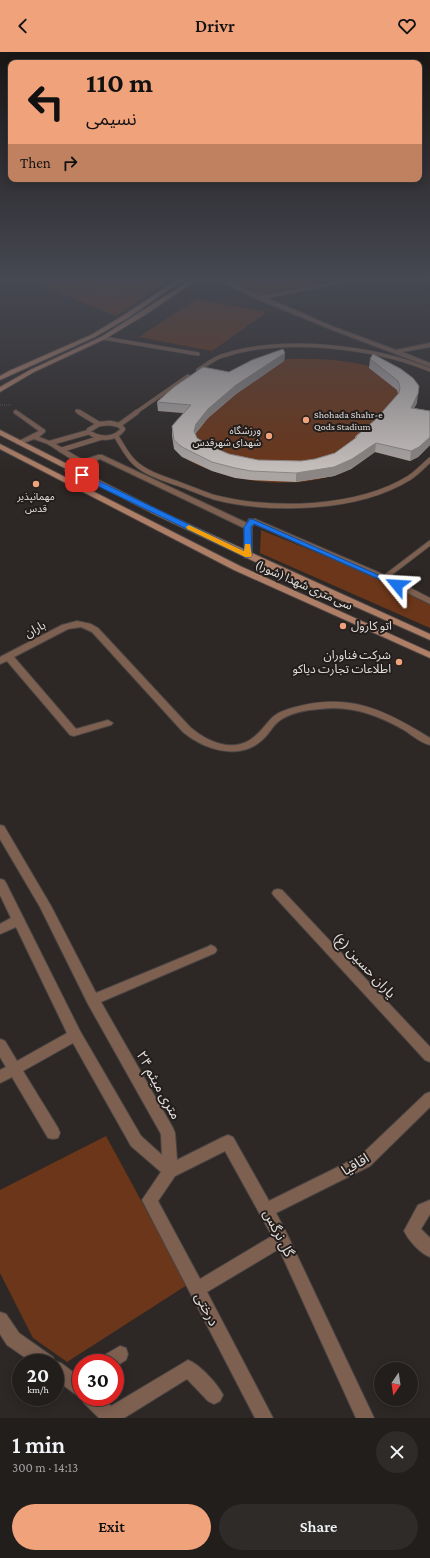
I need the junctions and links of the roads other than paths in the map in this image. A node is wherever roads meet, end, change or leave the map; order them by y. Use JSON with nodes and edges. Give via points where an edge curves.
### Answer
{"nodes":[{"id":1,"x":72,"y":345,"type":"edge"},
{"id":2,"x":88,"y":345,"type":"edge"},
{"id":3,"x":142,"y":345,"type":"edge"},
{"id":4,"x":376,"y":345,"type":"edge"},
{"id":5,"x":430,"y":345,"type":"edge"},
{"id":6,"x":395,"y":352,"type":"junction"},
{"id":7,"x":198,"y":354,"type":"dead end"},
{"id":8,"x":430,"y":365,"type":"edge"},
{"id":9,"x":430,"y":370,"type":"edge"},
{"id":10,"x":0,"y":378,"type":"edge"},
{"id":11,"x":0,"y":390,"type":"edge"},
{"id":12,"x":77,"y":411,"type":"dead end"},
{"id":13,"x":16,"y":412,"type":"dead end"},
{"id":14,"x":99,"y":424,"type":"junction"},
{"id":15,"x":120,"y":425,"type":"junction"},
{"id":16,"x":0,"y":432,"type":"edge"},
{"id":17,"x":89,"y":432,"type":"junction"},
{"id":18,"x":116,"y":436,"type":"junction"},
{"id":19,"x":34,"y":437,"type":"junction"},
{"id":20,"x":101,"y":437,"type":"junction"},
{"id":21,"x":19,"y":443,"type":"junction"},
{"id":22,"x":50,"y":443,"type":"junction"},
{"id":23,"x":0,"y":446,"type":"edge"},
{"id":24,"x":61,"y":450,"type":"junction"},
{"id":25,"x":430,"y":460,"type":"edge"},
{"id":26,"x":82,"y":463,"type":"junction"},
{"id":27,"x":68,"y":468,"type":"junction"},
{"id":28,"x":248,"y":527,"type":"junction"},
{"id":29,"x":430,"y":543,"type":"edge"},
{"id":30,"x":248,"y":556,"type":"junction"},
{"id":31,"x":237,"y":568,"type":"junction"},
{"id":32,"x":384,"y":578,"type":"junction"},
{"id":33,"x":430,"y":602,"type":"edge"},
{"id":34,"x":430,"y":637,"type":"edge"},
{"id":35,"x":430,"y":655,"type":"edge"},
{"id":36,"x":4,"y":659,"type":"edge"},
{"id":37,"x":108,"y":723,"type":"dead end"},
{"id":38,"x":430,"y":742,"type":"edge"},
{"id":39,"x":0,"y":829,"type":"edge"},
{"id":40,"x":0,"y":883,"type":"edge"},
{"id":41,"x":278,"y":893,"type":"dead end"},
{"id":42,"x":19,"y":920,"type":"junction"},
{"id":43,"x":0,"y":929,"type":"edge"},
{"id":44,"x":211,"y":950,"type":"dead end"},
{"id":45,"x":93,"y":1000,"type":"junction"},
{"id":46,"x":75,"y":1035,"type":"junction"},
{"id":47,"x":0,"y":1045,"type":"edge"},
{"id":48,"x":430,"y":1056,"type":"edge"},
{"id":49,"x":14,"y":1069,"type":"junction"},
{"id":50,"x":0,"y":1077,"type":"edge"},
{"id":51,"x":430,"y":1098,"type":"edge"},
{"id":52,"x":53,"y":1133,"type":"dead end"},
{"id":53,"x":170,"y":1170,"type":"junction"},
{"id":54,"x":430,"y":1207,"type":"edge"},
{"id":55,"x":267,"y":1210,"type":"junction"},
{"id":56,"x":282,"y":1239,"type":"junction"},
{"id":57,"x":430,"y":1249,"type":"edge"},
{"id":58,"x":197,"y":1289,"type":"junction"},
{"id":59,"x":0,"y":1320,"type":"edge"},
{"id":60,"x":34,"y":1354,"type":"edge"},
{"id":61,"x":214,"y":1395,"type":"dead end"},
{"id":62,"x":99,"y":1406,"type":"edge"},
{"id":63,"x":111,"y":1418,"type":"edge"},
{"id":64,"x":264,"y":1418,"type":"edge"},
{"id":65,"x":365,"y":1418,"type":"edge"}],
"edges":[{"from":1,"to":10,"type":"main road"},
{"from":2,"to":11,"type":"main road","via":[[32,371]]},
{"from":3,"to":7,"type":"lane"},
{"from":4,"to":6,"type":"street"},
{"from":5,"to":6,"type":"street"},
{"from":6,"to":8,"type":"street"},
{"from":9,"to":15,"type":"lane","via":[[407,360],[356,350],[302,346],[248,350],[220,356]]},
{"from":12,"to":14,"type":"lane"},
{"from":13,"to":19,"type":"street","via":[[43,431]]},
{"from":14,"to":15,"type":"lane"},
{"from":14,"to":17,"type":"lane","via":[[91,427]]},
{"from":15,"to":18,"type":"lane","via":[[122,432]]},
{"from":16,"to":21,"type":"main road","name":"سی متری شهدا (شورا)"},
{"from":17,"to":20,"type":"lane"},
{"from":17,"to":22,"type":"lane"},
{"from":18,"to":20,"type":"lane"},
{"from":18,"to":25,"type":"lane","via":[[126,455],[137,465],[161,477],[218,497],[250,503],[298,504],[355,500],[407,480]]},
{"from":19,"to":21,"type":"street"},
{"from":19,"to":22,"type":"street"},
{"from":20,"to":24,"type":"lane"},
{"from":21,"to":27,"type":"main road","name":"سی متری شهدا (شورا)"},
{"from":22,"to":24,"type":"street"},
{"from":23,"to":31,"type":"main road","name":"سی متری شهدا (شورا)"},
{"from":24,"to":26,"type":"street"},
{"from":26,"to":27,"type":"street"},
{"from":26,"to":28,"type":"street","via":[[100,456]]},
{"from":27,"to":30,"type":"main road","name":"سی متری شهدا (شورا)"},
{"from":28,"to":30,"type":"street"},
{"from":28,"to":32,"type":"street","via":[[252,521]]},
{"from":29,"to":32,"type":"lane"},
{"from":30,"to":31,"type":"main road"},
{"from":30,"to":34,"type":"main road","name":"سی متری شهدا (شورا)"},
{"from":31,"to":35,"type":"main road","name":"سی متری شهدا (شورا)"},
{"from":32,"to":33,"type":"street"},
{"from":36,"to":37,"type":"street","via":[[74,733]]},
{"from":36,"to":38,"type":"street","name":"باران","via":[[65,627],[83,624],[95,630],[184,726],[204,742],[237,749],[250,745],[259,738],[280,715],[312,706],[333,705],[357,706],[384,716]]},
{"from":39,"to":45,"type":"street","name":"۲۴ متری میثم","via":[[45,906]]},
{"from":40,"to":42,"type":"street"},
{"from":41,"to":48,"type":"street","name":"یاران حسین (ع)"},
{"from":42,"to":43,"type":"street"},
{"from":42,"to":46,"type":"street"},
{"from":44,"to":45,"type":"street"},
{"from":45,"to":53,"type":"street","name":"۲۴ متری میثم","via":[[168,1133]]},
{"from":46,"to":49,"type":"street"},
{"from":46,"to":53,"type":"street","via":[[136,1141]]},
{"from":47,"to":49,"type":"street"},
{"from":49,"to":50,"type":"street"},
{"from":49,"to":52,"type":"street"},
{"from":51,"to":55,"type":"street","name":"اقاقیا","via":[[365,1161]]},
{"from":53,"to":55,"type":"street","name":"گل نرگس","via":[[228,1142]]},
{"from":53,"to":58,"type":"street","name":"درختی","via":[[150,1200]]},
{"from":54,"to":57,"type":"street","via":[[423,1210],[412,1231]]},
{"from":55,"to":56,"type":"street","name":"گل نرگس"},
{"from":56,"to":58,"type":"street"},
{"from":56,"to":65,"type":"street","name":"گل نرگس"},
{"from":58,"to":64,"type":"street","name":"درختی"},
{"from":59,"to":60,"type":"street","via":[[13,1340]]},
{"from":61,"to":63,"type":"street","via":[[188,1368]]},
{"from":62,"to":63,"type":"street"}]}
